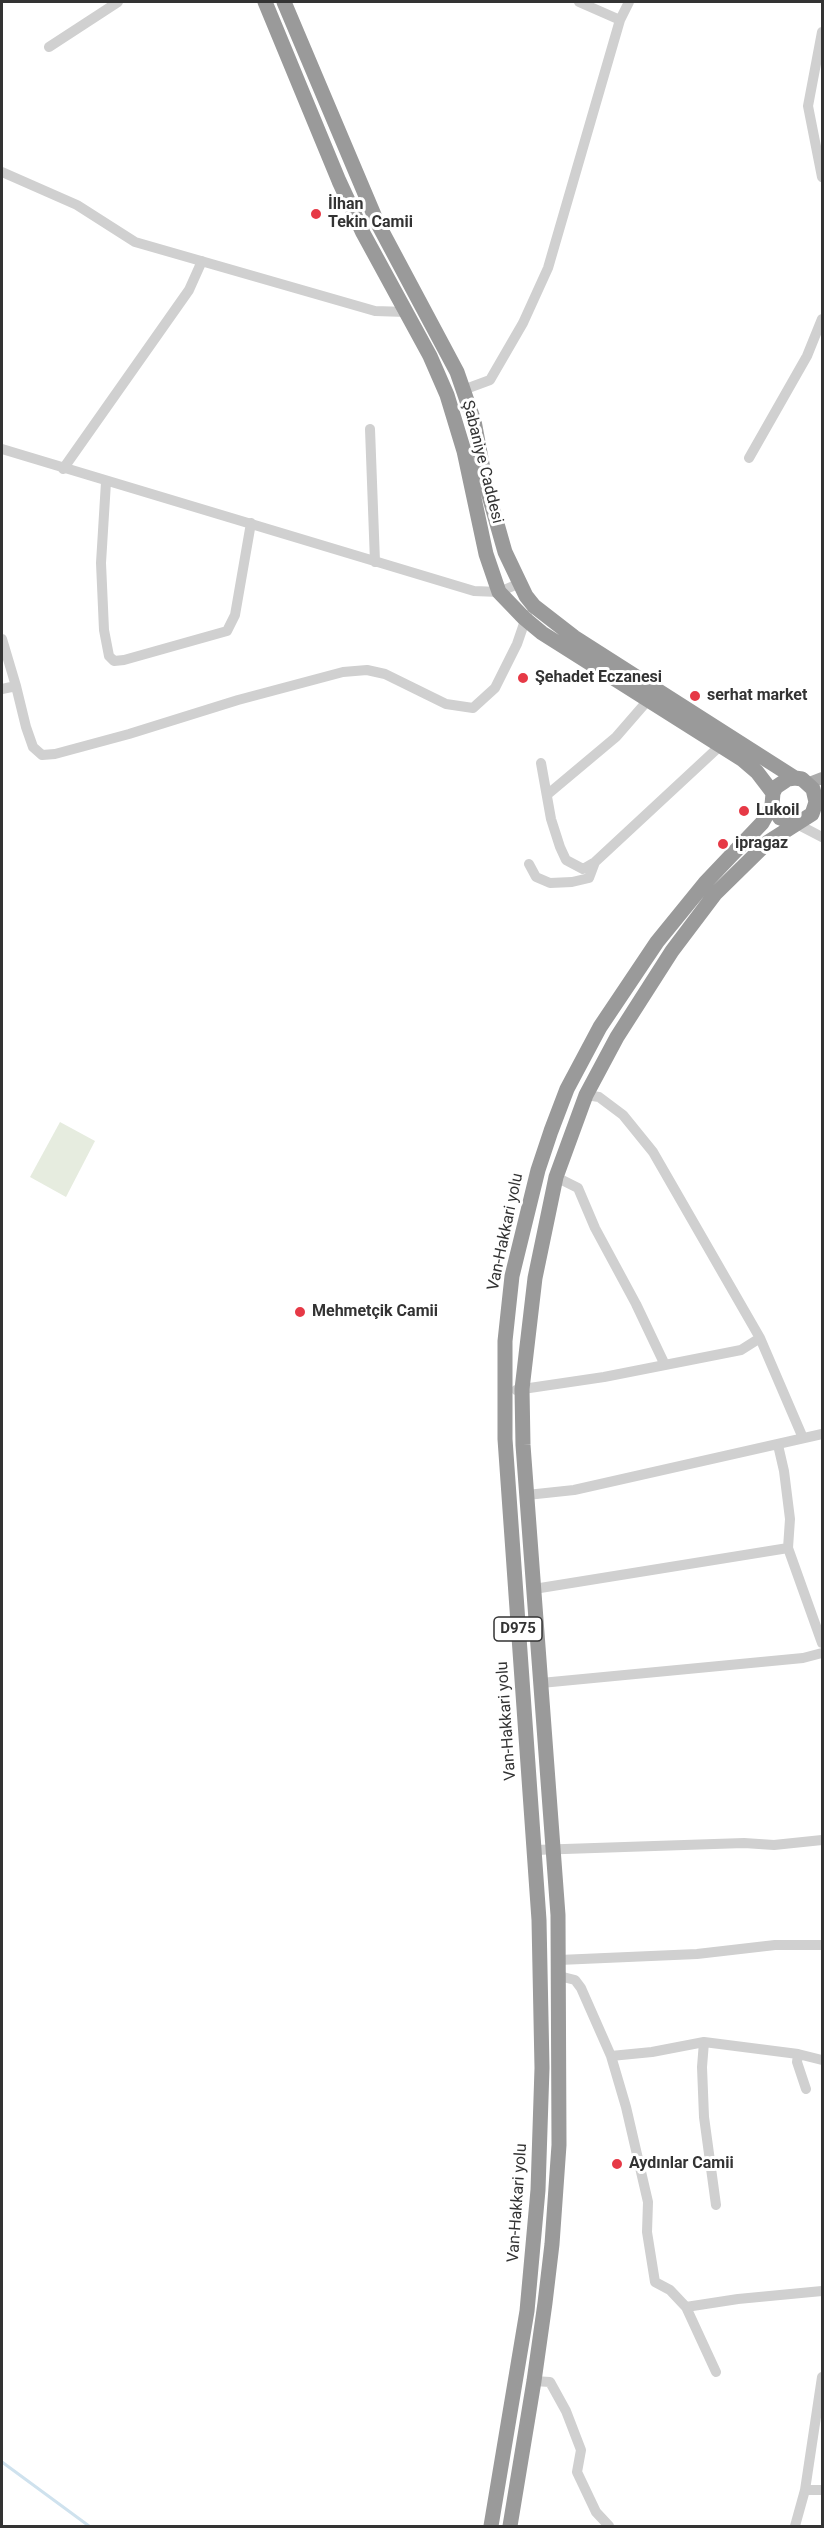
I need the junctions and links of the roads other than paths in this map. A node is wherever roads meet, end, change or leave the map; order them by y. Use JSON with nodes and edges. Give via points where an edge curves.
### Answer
{"nodes":[{"id":1,"x":118,"y":2,"type":"edge"},
{"id":2,"x":265,"y":2,"type":"edge"},
{"id":3,"x":284,"y":2,"type":"edge"},
{"id":4,"x":579,"y":2,"type":"edge"},
{"id":5,"x":629,"y":2,"type":"edge"},
{"id":6,"x":620,"y":21,"type":"junction"},
{"id":7,"x":822,"y":32,"type":"edge"},
{"id":8,"x":49,"y":47,"type":"dead end"},
{"id":9,"x":2,"y":172,"type":"edge"},
{"id":10,"x":822,"y":177,"type":"edge"},
{"id":11,"x":202,"y":261,"type":"junction"},
{"id":12,"x":406,"y":312,"type":"junction"},
{"id":13,"x":822,"y":320,"type":"edge"},
{"id":14,"x":463,"y":390,"type":"junction"},
{"id":15,"x":370,"y":429,"type":"dead end"},
{"id":16,"x":2,"y":449,"type":"edge"},
{"id":17,"x":749,"y":458,"type":"dead end"},
{"id":18,"x":63,"y":469,"type":"junction"},
{"id":19,"x":106,"y":482,"type":"junction"},
{"id":20,"x":251,"y":523,"type":"junction"},
{"id":21,"x":375,"y":562,"type":"junction"},
{"id":22,"x":518,"y":584,"type":"junction"},
{"id":23,"x":499,"y":592,"type":"junction"},
{"id":24,"x":534,"y":606,"type":"junction"},
{"id":25,"x":524,"y":618,"type":"junction"},
{"id":26,"x":2,"y":639,"type":"edge"},
{"id":27,"x":16,"y":686,"type":"junction"},
{"id":28,"x":2,"y":689,"type":"edge"},
{"id":29,"x":650,"y":699,"type":"junction"},
{"id":30,"x":721,"y":746,"type":"junction"},
{"id":31,"x":541,"y":763,"type":"dead end"},
{"id":32,"x":809,"y":780,"type":"edge"},
{"id":33,"x":548,"y":794,"type":"junction"},
{"id":34,"x":772,"y":799,"type":"junction"},
{"id":35,"x":817,"y":804,"type":"edge"},
{"id":36,"x":795,"y":823,"type":"junction"},
{"id":37,"x":822,"y":835,"type":"edge"},
{"id":38,"x":595,"y":861,"type":"junction"},
{"id":39,"x":529,"y":864,"type":"dead end"},
{"id":40,"x":657,"y":942,"type":"junction"},
{"id":41,"x":672,"y":951,"type":"junction"},
{"id":42,"x":586,"y":1095,"type":"junction"},
{"id":43,"x":556,"y":1177,"type":"junction"},
{"id":44,"x":512,"y":1276,"type":"junction"},
{"id":45,"x":534,"y":1278,"type":"junction"},
{"id":46,"x":760,"y":1338,"type":"junction"},
{"id":47,"x":665,"y":1365,"type":"junction"},
{"id":48,"x":522,"y":1389,"type":"junction"},
{"id":49,"x":504,"y":1392,"type":"junction"},
{"id":50,"x":822,"y":1434,"type":"edge"},
{"id":51,"x":803,"y":1438,"type":"junction"},
{"id":52,"x":778,"y":1445,"type":"junction"},
{"id":53,"x":526,"y":1495,"type":"junction"},
{"id":54,"x":788,"y":1548,"type":"junction"},
{"id":55,"x":534,"y":1589,"type":"junction"},
{"id":56,"x":822,"y":1643,"type":"edge"},
{"id":57,"x":822,"y":1653,"type":"edge"},
{"id":58,"x":541,"y":1683,"type":"junction"},
{"id":59,"x":822,"y":1840,"type":"edge"},
{"id":60,"x":535,"y":1850,"type":"junction"},
{"id":61,"x":553,"y":1850,"type":"junction"},
{"id":62,"x":822,"y":1946,"type":"edge"},
{"id":63,"x":559,"y":1960,"type":"junction"},
{"id":64,"x":559,"y":1976,"type":"junction"},
{"id":65,"x":704,"y":2042,"type":"junction"},
{"id":66,"x":798,"y":2054,"type":"junction"},
{"id":67,"x":611,"y":2056,"type":"junction"},
{"id":68,"x":822,"y":2060,"type":"edge"},
{"id":69,"x":807,"y":2090,"type":"dead end"},
{"id":70,"x":716,"y":2205,"type":"dead end"},
{"id":71,"x":822,"y":2291,"type":"edge"},
{"id":72,"x":686,"y":2307,"type":"junction"},
{"id":73,"x":716,"y":2372,"type":"dead end"},
{"id":74,"x":822,"y":2377,"type":"edge"},
{"id":75,"x":534,"y":2381,"type":"junction"},
{"id":76,"x":805,"y":2490,"type":"junction"},
{"id":77,"x":822,"y":2490,"type":"edge"},
{"id":78,"x":491,"y":2526,"type":"edge"},
{"id":79,"x":510,"y":2526,"type":"edge"},
{"id":80,"x":609,"y":2526,"type":"edge"},
{"id":81,"x":795,"y":2526,"type":"edge"}],
"edges":[{"from":1,"to":8,"type":"street"},
{"from":2,"to":12,"type":"highway","name":"Şabaniye Caddesi","via":[[339,181]]},
{"from":3,"to":14,"type":"highway","via":[[377,222],[451,357]]},
{"from":4,"to":6,"type":"street"},
{"from":5,"to":6,"type":"street"},
{"from":6,"to":14,"type":"street","via":[[548,267],[523,323],[490,380]]},
{"from":7,"to":10,"type":"street","via":[[808,106]]},
{"from":9,"to":11,"type":"street","via":[[77,205],[135,242]]},
{"from":11,"to":12,"type":"street","via":[[375,311]]},
{"from":11,"to":18,"type":"street","via":[[189,290]]},
{"from":12,"to":23,"type":"highway","name":"Şabaniye Caddesi","via":[[438,373],[458,427],[486,554]]},
{"from":13,"to":17,"type":"street","via":[[807,356]]},
{"from":14,"to":22,"type":"highway","via":[[474,421],[495,522]]},
{"from":15,"to":21,"type":"street"},
{"from":16,"to":18,"type":"street"},
{"from":18,"to":19,"type":"street"},
{"from":19,"to":20,"type":"street"},
{"from":19,"to":20,"type":"street","via":[[101,563],[104,630],[109,656],[114,661],[226,630],[235,615]]},
{"from":20,"to":21,"type":"street"},
{"from":21,"to":23,"type":"street","via":[[474,591]]},
{"from":22,"to":23,"type":"street"},
{"from":22,"to":24,"type":"highway"},
{"from":23,"to":25,"type":"highway","name":"Şabaniye Caddesi"},
{"from":24,"to":25,"type":"street"},
{"from":24,"to":32,"type":"highway","via":[[574,637]]},
{"from":25,"to":27,"type":"street","via":[[517,644],[495,688],[473,708],[446,704],[385,674],[367,670],[343,672],[42,755],[33,747]]},
{"from":25,"to":29,"type":"highway","name":"Şabaniye Caddesi"},
{"from":26,"to":27,"type":"street"},
{"from":27,"to":28,"type":"street"},
{"from":29,"to":30,"type":"highway","name":"Şabaniye Caddesi"},
{"from":29,"to":33,"type":"street","via":[[616,736]]},
{"from":30,"to":34,"type":"highway","name":"Şabaniye Caddesi","via":[[757,772]]},
{"from":30,"to":38,"type":"street"},
{"from":31,"to":33,"type":"street"},
{"from":32,"to":34,"type":"highway","via":[[781,782]]},
{"from":32,"to":35,"type":"highway"},
{"from":33,"to":38,"type":"street","via":[[551,819],[567,860],[583,869]]},
{"from":34,"to":36,"type":"highway","via":[[780,818]]},
{"from":34,"to":40,"type":"highway","name":"Van-Hakkari yolu","number":"D975","via":[[762,823],[705,883]]},
{"from":35,"to":36,"type":"highway","via":[[802,821]]},
{"from":35,"to":37,"type":"street"},
{"from":36,"to":37,"type":"street"},
{"from":36,"to":41,"type":"highway","number":"D975","via":[[743,864]]},
{"from":38,"to":39,"type":"street","via":[[589,878],[561,883],[536,877]]},
{"from":40,"to":41,"type":"highway"},
{"from":40,"to":44,"type":"highway","name":"Van-Hakkari yolu","number":"D975","via":[[600,1027],[567,1089],[538,1170]]},
{"from":41,"to":42,"type":"highway","number":"D975"},
{"from":42,"to":43,"type":"highway","number":"D975"},
{"from":42,"to":46,"type":"street","via":[[599,1097],[623,1115],[653,1152]]},
{"from":43,"to":45,"type":"highway","number":"D975"},
{"from":43,"to":47,"type":"street","via":[[578,1188]]},
{"from":44,"to":45,"type":"highway"},
{"from":44,"to":49,"type":"highway","name":"Van-Hakkari yolu","number":"D975"},
{"from":45,"to":48,"type":"highway","number":"D975"},
{"from":46,"to":47,"type":"street","via":[[741,1350]]},
{"from":46,"to":51,"type":"street"},
{"from":47,"to":48,"type":"street"},
{"from":48,"to":49,"type":"street"},
{"from":48,"to":53,"type":"highway","number":"D975"},
{"from":49,"to":60,"type":"highway","name":"Van-Hakkari yolu","number":"D975"},
{"from":50,"to":51,"type":"street"},
{"from":51,"to":52,"type":"street"},
{"from":52,"to":53,"type":"street","via":[[574,1490]]},
{"from":52,"to":54,"type":"street","via":[[790,1520]]},
{"from":53,"to":55,"type":"highway","number":"D975"},
{"from":54,"to":55,"type":"street"},
{"from":54,"to":56,"type":"street"},
{"from":55,"to":58,"type":"highway","number":"D975"},
{"from":57,"to":58,"type":"street"},
{"from":58,"to":61,"type":"highway","number":"D975"},
{"from":59,"to":61,"type":"street","via":[[774,1845]]},
{"from":60,"to":61,"type":"street"},
{"from":60,"to":78,"type":"highway","name":"Van-Hakkari yolu","number":"D975","via":[[542,1986],[538,2190],[526,2311]]},
{"from":61,"to":63,"type":"highway","number":"D975"},
{"from":62,"to":63,"type":"street","via":[[776,1945],[697,1954]]},
{"from":63,"to":64,"type":"highway","number":"D975"},
{"from":64,"to":67,"type":"street","via":[[575,1980],[581,1988]]},
{"from":64,"to":75,"type":"highway","number":"D975","via":[[559,2145],[552,2244]]},
{"from":65,"to":66,"type":"street"},
{"from":65,"to":67,"type":"street"},
{"from":65,"to":70,"type":"street","via":[[704,2117]]},
{"from":66,"to":68,"type":"street"},
{"from":66,"to":69,"type":"street"},
{"from":67,"to":72,"type":"street","via":[[648,2202],[647,2232],[655,2282],[670,2290]]},
{"from":71,"to":72,"type":"street"},
{"from":72,"to":73,"type":"street"},
{"from":74,"to":76,"type":"street"},
{"from":75,"to":79,"type":"highway","number":"D975"},
{"from":75,"to":80,"type":"street","via":[[550,2382],[566,2412],[581,2450],[577,2472],[596,2512]]},
{"from":76,"to":77,"type":"street"},
{"from":76,"to":81,"type":"street"}]}
